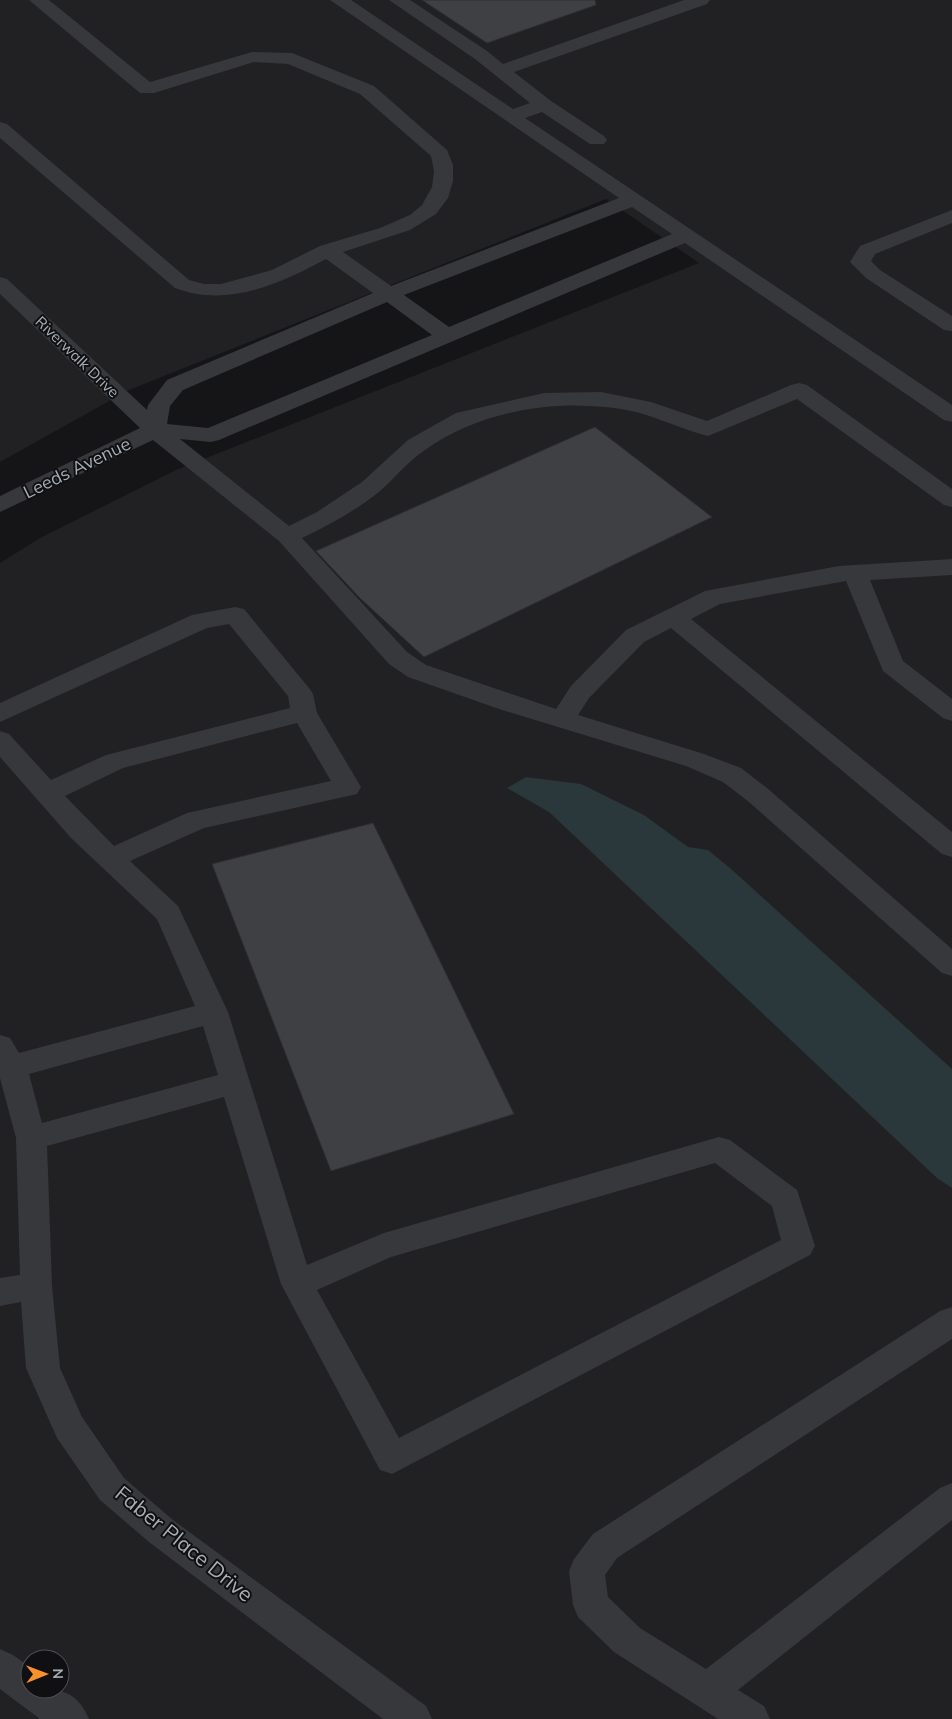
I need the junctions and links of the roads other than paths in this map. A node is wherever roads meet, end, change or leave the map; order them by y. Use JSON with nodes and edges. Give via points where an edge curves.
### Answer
{"nodes":[{"id":1,"x":38,"y":0,"type":"edge"},
{"id":2,"x":339,"y":0,"type":"edge"},
{"id":3,"x":398,"y":0,"type":"edge"},
{"id":4,"x":701,"y":0,"type":"edge"},
{"id":5,"x":500,"y":71,"type":"junction"},
{"id":6,"x":544,"y":105,"type":"junction"},
{"id":7,"x":511,"y":116,"type":"junction"},
{"id":8,"x":0,"y":128,"type":"edge"},
{"id":9,"x":565,"y":152,"type":"junction"},
{"id":10,"x":635,"y":199,"type":"junction"},
{"id":11,"x":952,"y":216,"type":"edge"},
{"id":12,"x":685,"y":236,"type":"junction"},
{"id":13,"x":327,"y":250,"type":"junction"},
{"id":14,"x":0,"y":283,"type":"edge"},
{"id":15,"x":388,"y":294,"type":"junction"},
{"id":16,"x":952,"y":325,"type":"edge"},
{"id":17,"x":446,"y":335,"type":"junction"},
{"id":18,"x":952,"y":415,"type":"edge"},
{"id":19,"x":155,"y":430,"type":"junction"},
{"id":20,"x":952,"y":500,"type":"edge"},
{"id":21,"x":0,"y":505,"type":"edge"},
{"id":22,"x":287,"y":536,"type":"junction"},
{"id":23,"x":952,"y":567,"type":"edge"},
{"id":24,"x":855,"y":573,"type":"junction"},
{"id":25,"x":673,"y":617,"type":"junction"},
{"id":26,"x":304,"y":712,"type":"junction"},
{"id":27,"x":952,"y":712,"type":"edge"},
{"id":28,"x":0,"y":713,"type":"edge"},
{"id":29,"x":562,"y":720,"type":"junction"},
{"id":30,"x":0,"y":740,"type":"edge"},
{"id":31,"x":47,"y":793,"type":"junction"},
{"id":32,"x":952,"y":847,"type":"edge"},
{"id":33,"x":110,"y":859,"type":"junction"},
{"id":34,"x":952,"y":965,"type":"edge"},
{"id":35,"x":213,"y":1012,"type":"junction"},
{"id":36,"x":6,"y":1056,"type":"edge"},
{"id":37,"x":236,"y":1082,"type":"junction"},
{"id":38,"x":31,"y":1138,"type":"junction"},
{"id":39,"x":297,"y":1284,"type":"junction"},
{"id":40,"x":36,"y":1286,"type":"junction"},
{"id":41,"x":0,"y":1292,"type":"edge"},
{"id":42,"x":952,"y":1321,"type":"edge"},
{"id":43,"x":952,"y":1499,"type":"edge"},
{"id":44,"x":0,"y":1667,"type":"edge"},
{"id":45,"x":708,"y":1691,"type":"junction"},
{"id":46,"x":70,"y":1719,"type":"edge"},
{"id":47,"x":414,"y":1719,"type":"edge"},
{"id":48,"x":750,"y":1719,"type":"edge"}],
"edges":[{"from":1,"to":13,"type":"street","via":[[147,89],[252,57],[292,59],[367,90],[440,154],[445,169],[443,184],[437,199],[424,213],[396,230]]},
{"from":2,"to":7,"type":"street"},
{"from":3,"to":5,"type":"street"},
{"from":4,"to":5,"type":"street"},
{"from":5,"to":6,"type":"street"},
{"from":6,"to":7,"type":"street"},
{"from":6,"to":9,"type":"street","via":[[597,140]]},
{"from":7,"to":9,"type":"street"},
{"from":8,"to":13,"type":"street","via":[[182,284],[199,291],[226,290],[286,272]]},
{"from":9,"to":10,"type":"street"},
{"from":10,"to":12,"type":"street"},
{"from":10,"to":15,"type":"street"},
{"from":11,"to":16,"type":"street","via":[[867,250],[860,262],[873,274]]},
{"from":12,"to":17,"type":"street"},
{"from":12,"to":18,"type":"street"},
{"from":13,"to":15,"type":"street"},
{"from":14,"to":19,"type":"street","name":"Riverwalk Drive"},
{"from":15,"to":17,"type":"street"},
{"from":15,"to":19,"type":"street","via":[[175,385],[158,405]]},
{"from":17,"to":19,"type":"street","via":[[211,435]]},
{"from":19,"to":21,"type":"street","name":"Leeds Avenue"},
{"from":19,"to":22,"type":"street","name":"Riverwalk Drive"},
{"from":20,"to":22,"type":"street","via":[[799,390],[708,429],[643,407],[601,399],[544,400],[464,418],[416,445],[370,487],[348,502]]},
{"from":22,"to":29,"type":"street","name":"Riverwalk Drive","via":[[398,658],[417,672]]},
{"from":23,"to":24,"type":"street"},
{"from":24,"to":25,"type":"street","via":[[714,597]]},
{"from":24,"to":27,"type":"street","via":[[892,665]]},
{"from":25,"to":29,"type":"street","via":[[635,636],[580,692]]},
{"from":25,"to":32,"type":"street"},
{"from":26,"to":28,"type":"street","via":[[300,694],[235,615],[201,621]]},
{"from":26,"to":31,"type":"street","via":[[115,761]]},
{"from":26,"to":33,"type":"street","via":[[348,787],[196,820]]},
{"from":29,"to":34,"type":"street","name":"Riverwalk Drive","via":[[732,774]]},
{"from":30,"to":31,"type":"street"},
{"from":31,"to":33,"type":"street"},
{"from":33,"to":35,"type":"street","via":[[168,913]]},
{"from":35,"to":36,"type":"street"},
{"from":35,"to":37,"type":"street"},
{"from":36,"to":38,"type":"street","name":"Faber Place Drive"},
{"from":37,"to":38,"type":"street"},
{"from":37,"to":39,"type":"street"},
{"from":38,"to":40,"type":"street","name":"Faber Place Drive"},
{"from":39,"to":39,"type":"street","via":[[392,1459],[799,1246],[786,1200],[719,1149],[384,1246]]},
{"from":40,"to":41,"type":"street"},
{"from":40,"to":47,"type":"street","name":"Faber Place Drive","via":[[43,1368],[69,1427],[112,1489],[160,1531]]},
{"from":42,"to":45,"type":"street","via":[[605,1546],[587,1571],[591,1605],[627,1640]]},
{"from":43,"to":45,"type":"street"},
{"from":44,"to":46,"type":"street"},
{"from":45,"to":48,"type":"street"}]}
